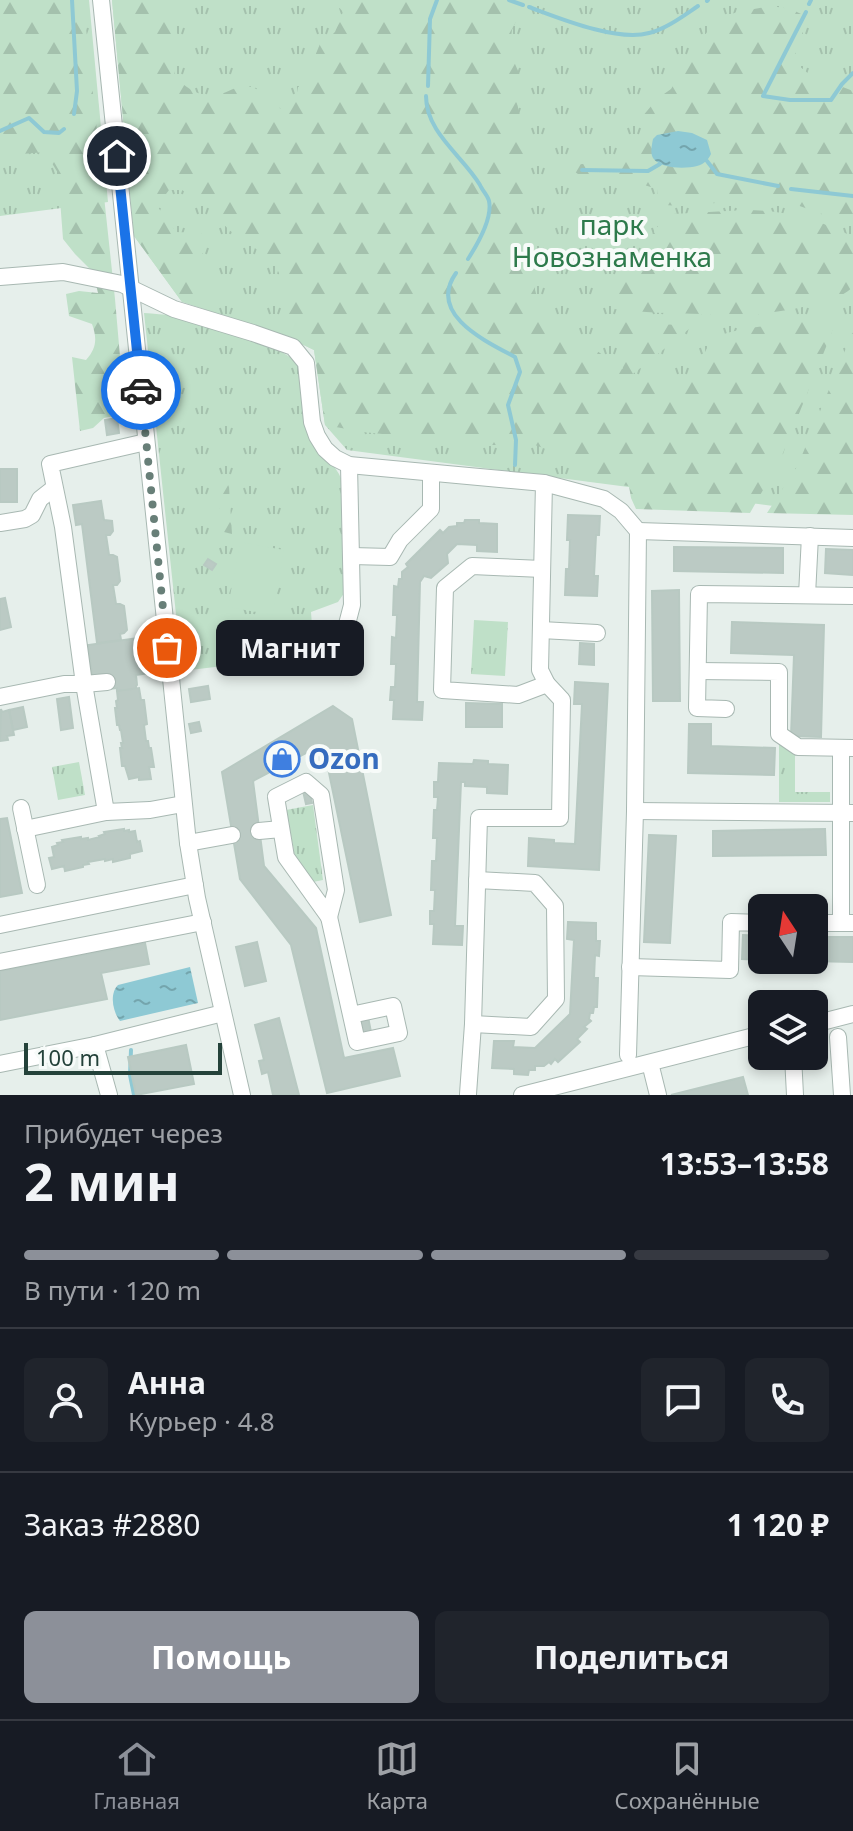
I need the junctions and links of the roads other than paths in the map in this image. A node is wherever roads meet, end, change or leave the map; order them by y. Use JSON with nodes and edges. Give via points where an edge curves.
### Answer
{"nodes":[{"id":1,"x":101,"y":0,"type":"edge"},
{"id":2,"x":0,"y":277,"type":"edge"},
{"id":3,"x":132,"y":288,"type":"junction"},
{"id":4,"x":146,"y":442,"type":"junction"},
{"id":5,"x":349,"y":465,"type":"junction"},
{"id":6,"x":431,"y":473,"type":"junction"},
{"id":7,"x":544,"y":483,"type":"junction"},
{"id":8,"x":54,"y":488,"type":"junction"},
{"id":9,"x":0,"y":523,"type":"edge"},
{"id":10,"x":638,"y":531,"type":"junction"},
{"id":11,"x":810,"y":536,"type":"junction"},
{"id":12,"x":853,"y":538,"type":"edge"},
{"id":13,"x":352,"y":556,"type":"junction"},
{"id":14,"x":542,"y":569,"type":"junction"},
{"id":15,"x":807,"y":595,"type":"junction"},
{"id":16,"x":853,"y":596,"type":"edge"},
{"id":17,"x":541,"y":630,"type":"junction"},
{"id":18,"x":597,"y":633,"type":"dead end"},
{"id":19,"x":309,"y":659,"type":"dead end"},
{"id":20,"x":698,"y":671,"type":"junction"},
{"id":21,"x":107,"y":682,"type":"dead end"},
{"id":22,"x":84,"y":684,"type":"junction"},
{"id":23,"x":547,"y":684,"type":"junction"},
{"id":24,"x":0,"y":697,"type":"edge"},
{"id":25,"x":726,"y":709,"type":"dead end"},
{"id":26,"x":847,"y":748,"type":"edge"},
{"id":27,"x":183,"y":804,"type":"junction"},
{"id":28,"x":21,"y":808,"type":"dead end"},
{"id":29,"x":635,"y":811,"type":"junction"},
{"id":30,"x":106,"y":812,"type":"junction"},
{"id":31,"x":847,"y":813,"type":"edge"},
{"id":32,"x":25,"y":829,"type":"junction"},
{"id":33,"x":281,"y":829,"type":"junction"},
{"id":34,"x":259,"y":831,"type":"dead end"},
{"id":35,"x":232,"y":835,"type":"dead end"},
{"id":36,"x":188,"y":843,"type":"junction"},
{"id":37,"x":477,"y":880,"type":"junction"},
{"id":38,"x":37,"y":885,"type":"dead end"},
{"id":39,"x":195,"y":885,"type":"junction"},
{"id":40,"x":329,"y":917,"type":"junction"},
{"id":41,"x":203,"y":922,"type":"junction"},
{"id":42,"x":748,"y":923,"type":"edge"},
{"id":43,"x":847,"y":923,"type":"edge"},
{"id":44,"x":0,"y":925,"type":"edge"},
{"id":45,"x":0,"y":962,"type":"edge"},
{"id":46,"x":630,"y":967,"type":"junction"},
{"id":47,"x":223,"y":1013,"type":"junction"},
{"id":48,"x":853,"y":1014,"type":"edge"},
{"id":49,"x":351,"y":1015,"type":"dead end"},
{"id":50,"x":828,"y":1020,"type":"edge"},
{"id":51,"x":473,"y":1024,"type":"junction"},
{"id":52,"x":838,"y":1037,"type":"dead end"},
{"id":53,"x":748,"y":1038,"type":"edge"},
{"id":54,"x":95,"y":1045,"type":"junction"},
{"id":55,"x":628,"y":1055,"type":"dead end"},
{"id":56,"x":650,"y":1063,"type":"junction"},
{"id":57,"x":0,"y":1064,"type":"edge"},
{"id":58,"x":794,"y":1070,"type":"edge"},
{"id":59,"x":468,"y":1094,"type":"edge"},
{"id":60,"x":532,"y":1094,"type":"edge"},
{"id":61,"x":109,"y":1095,"type":"edge"},
{"id":62,"x":242,"y":1095,"type":"edge"},
{"id":63,"x":658,"y":1095,"type":"edge"},
{"id":64,"x":795,"y":1095,"type":"edge"},
{"id":65,"x":842,"y":1095,"type":"edge"}],
"edges":[{"from":1,"to":3,"type":"street"},
{"from":2,"to":3,"type":"street","via":[[63,272]]},
{"from":3,"to":4,"type":"street"},
{"from":3,"to":5,"type":"street","via":[[174,309],[293,347],[306,363],[317,436],[325,449]]},
{"from":4,"to":8,"type":"street","via":[[50,464]]},
{"from":4,"to":27,"type":"street"},
{"from":5,"to":6,"type":"street"},
{"from":5,"to":13,"type":"street"},
{"from":6,"to":7,"type":"street"},
{"from":6,"to":13,"type":"street","via":[[431,509],[390,557]]},
{"from":7,"to":10,"type":"street","via":[[604,499]]},
{"from":7,"to":14,"type":"street"},
{"from":8,"to":9,"type":"street","via":[[32,515]]},
{"from":8,"to":22,"type":"street"},
{"from":10,"to":11,"type":"street"},
{"from":10,"to":29,"type":"street"},
{"from":11,"to":12,"type":"street"},
{"from":11,"to":15,"type":"street"},
{"from":13,"to":19,"type":"street","via":[[352,605],[339,655]]},
{"from":14,"to":17,"type":"street"},
{"from":14,"to":23,"type":"street","via":[[472,566],[445,588],[442,690],[518,695]]},
{"from":15,"to":16,"type":"street"},
{"from":15,"to":20,"type":"street","via":[[699,594]]},
{"from":17,"to":18,"type":"street"},
{"from":17,"to":23,"type":"street","via":[[540,670]]},
{"from":20,"to":25,"type":"street","via":[[697,708]]},
{"from":20,"to":26,"type":"street","via":[[779,672],[779,734],[798,747]]},
{"from":21,"to":22,"type":"street"},
{"from":22,"to":24,"type":"street"},
{"from":22,"to":30,"type":"street"},
{"from":23,"to":37,"type":"street","via":[[562,700],[560,818],[479,818]]},
{"from":26,"to":31,"type":"street"},
{"from":27,"to":30,"type":"street"},
{"from":27,"to":36,"type":"street"},
{"from":28,"to":32,"type":"street"},
{"from":29,"to":31,"type":"street"},
{"from":29,"to":46,"type":"street"},
{"from":30,"to":32,"type":"street"},
{"from":31,"to":43,"type":"street"},
{"from":32,"to":38,"type":"street"},
{"from":33,"to":34,"type":"street"},
{"from":33,"to":40,"type":"street","via":[[286,857]]},
{"from":33,"to":40,"type":"street","via":[[276,797],[306,782],[321,795],[336,890]]},
{"from":35,"to":36,"type":"street"},
{"from":36,"to":39,"type":"street"},
{"from":37,"to":51,"type":"street"},
{"from":37,"to":51,"type":"street","via":[[535,883],[555,906],[556,999],[531,1027]]},
{"from":39,"to":41,"type":"street"},
{"from":39,"to":44,"type":"street"},
{"from":40,"to":49,"type":"street"},
{"from":41,"to":45,"type":"street"},
{"from":41,"to":47,"type":"street"},
{"from":42,"to":46,"type":"street","via":[[731,922],[730,970]]},
{"from":46,"to":55,"type":"street"},
{"from":47,"to":54,"type":"street"},
{"from":47,"to":62,"type":"street"},
{"from":48,"to":50,"type":"street"},
{"from":51,"to":59,"type":"street"},
{"from":52,"to":65,"type":"street"},
{"from":53,"to":56,"type":"street"},
{"from":54,"to":57,"type":"street"},
{"from":54,"to":61,"type":"street"},
{"from":56,"to":60,"type":"street"},
{"from":56,"to":63,"type":"street"},
{"from":58,"to":64,"type":"street"}]}
